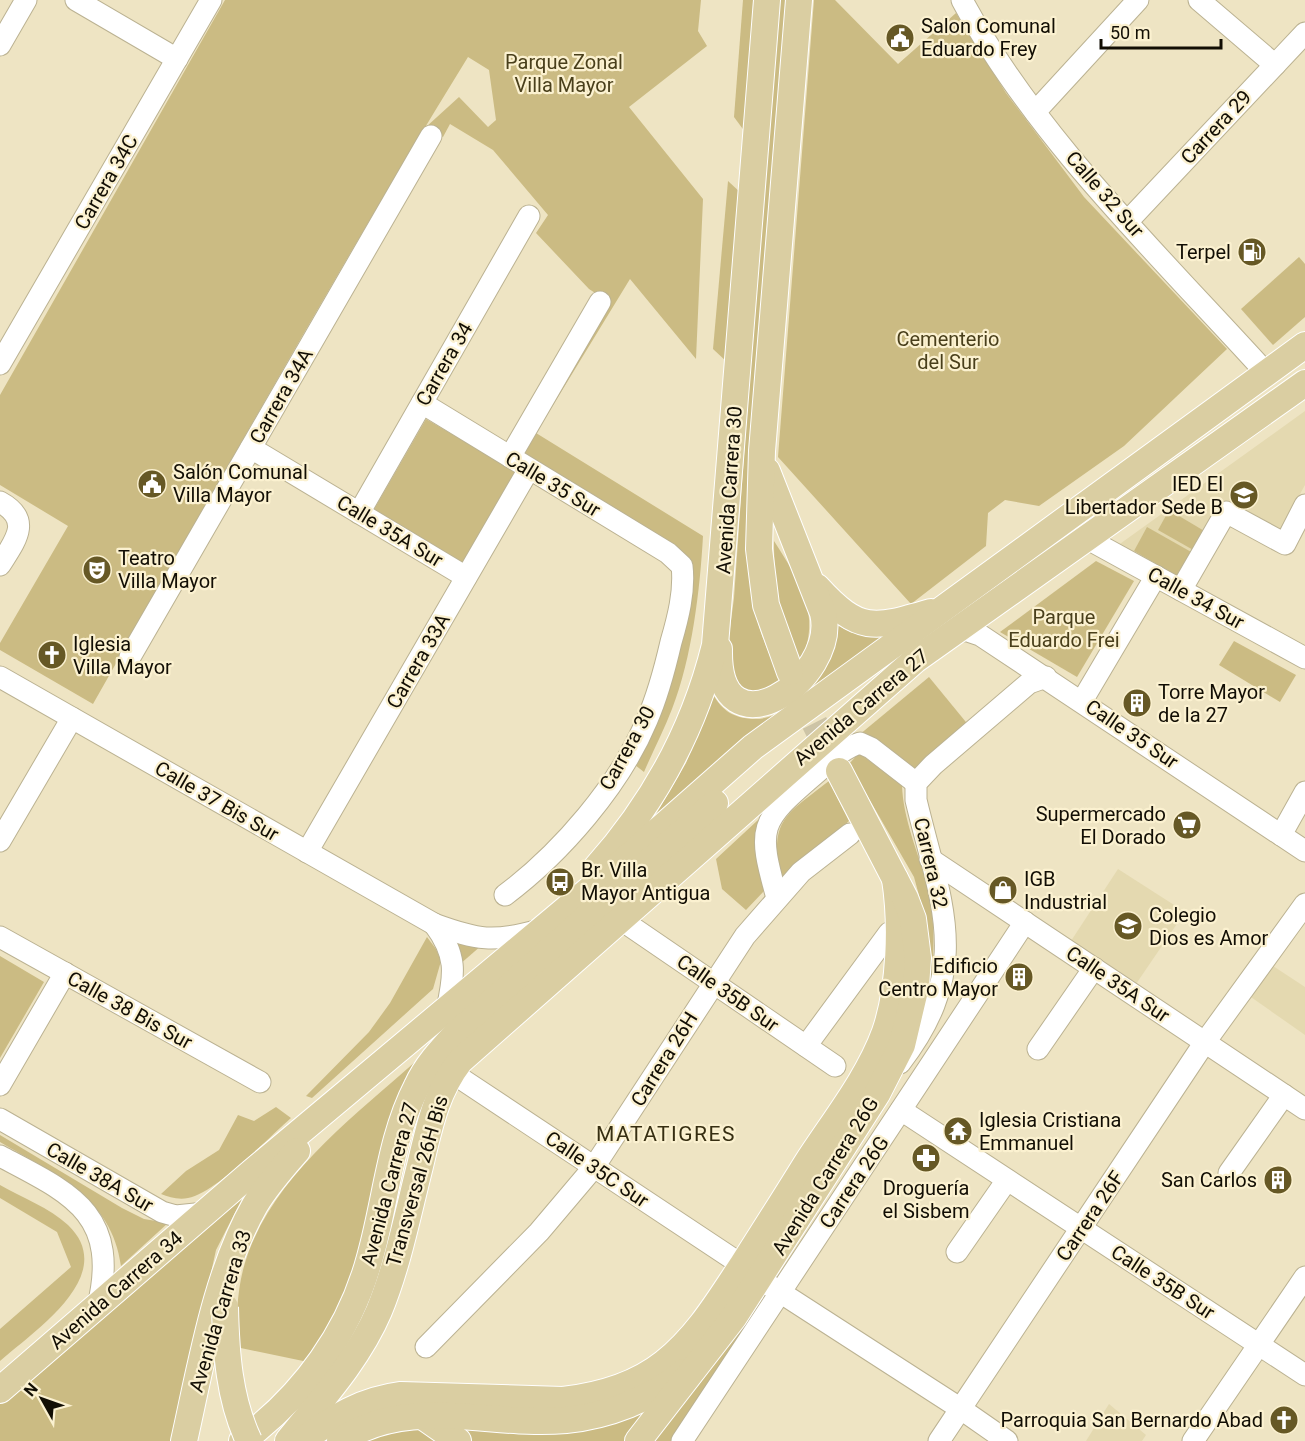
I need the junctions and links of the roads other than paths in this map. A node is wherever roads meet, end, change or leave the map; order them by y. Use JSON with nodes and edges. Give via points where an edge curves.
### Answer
{"nodes":[{"id":1,"x":26,"y":0,"type":"edge"},
{"id":2,"x":76,"y":0,"type":"edge"},
{"id":3,"x":211,"y":0,"type":"edge"},
{"id":4,"x":767,"y":0,"type":"edge"},
{"id":5,"x":799,"y":0,"type":"edge"},
{"id":6,"x":962,"y":0,"type":"edge"},
{"id":7,"x":1138,"y":0,"type":"edge"},
{"id":8,"x":1199,"y":0,"type":"edge"},
{"id":9,"x":1305,"y":33,"type":"edge"},
{"id":10,"x":0,"y":45,"type":"edge"},
{"id":11,"x":177,"y":58,"type":"junction"},
{"id":12,"x":1275,"y":65,"type":"junction"},
{"id":13,"x":1035,"y":112,"type":"junction"},
{"id":14,"x":431,"y":136,"type":"dead end"},
{"id":15,"x":529,"y":216,"type":"dead end"},
{"id":16,"x":1127,"y":222,"type":"junction"},
{"id":17,"x":600,"y":302,"type":"dead end"},
{"id":18,"x":1305,"y":345,"type":"edge"},
{"id":19,"x":0,"y":364,"type":"edge"},
{"id":20,"x":1267,"y":374,"type":"junction"},
{"id":21,"x":1305,"y":383,"type":"edge"},
{"id":22,"x":422,"y":404,"type":"junction"},
{"id":23,"x":251,"y":448,"type":"junction"},
{"id":24,"x":762,"y":451,"type":"junction"},
{"id":25,"x":510,"y":457,"type":"junction"},
{"id":26,"x":529,"y":469,"type":"junction"},
{"id":27,"x":0,"y":501,"type":"edge"},
{"id":28,"x":1305,"y":505,"type":"edge"},
{"id":29,"x":359,"y":513,"type":"junction"},
{"id":30,"x":1086,"y":538,"type":"junction"},
{"id":31,"x":0,"y":565,"type":"edge"},
{"id":32,"x":682,"y":566,"type":"joint"},
{"id":33,"x":1156,"y":576,"type":"junction"},
{"id":34,"x":466,"y":577,"type":"junction"},
{"id":35,"x":810,"y":579,"type":"junction"},
{"id":36,"x":1181,"y":590,"type":"junction"},
{"id":37,"x":720,"y":616,"type":"junction"},
{"id":38,"x":950,"y":619,"type":"junction"},
{"id":39,"x":881,"y":655,"type":"junction"},
{"id":40,"x":130,"y":657,"type":"dead end"},
{"id":41,"x":1305,"y":658,"type":"edge"},
{"id":42,"x":790,"y":672,"type":"tunnel mouth"},
{"id":43,"x":0,"y":677,"type":"edge"},
{"id":44,"x":1046,"y":677,"type":"junction"},
{"id":45,"x":1082,"y":701,"type":"junction"},
{"id":46,"x":72,"y":718,"type":"junction"},
{"id":47,"x":839,"y":771,"type":"tunnel mouth"},
{"id":48,"x":916,"y":783,"type":"junction"},
{"id":49,"x":1305,"y":792,"type":"edge"},
{"id":50,"x":850,"y":834,"type":"dead end"},
{"id":51,"x":1281,"y":835,"type":"junction"},
{"id":52,"x":0,"y":841,"type":"edge"},
{"id":53,"x":1305,"y":851,"type":"edge"},
{"id":54,"x":307,"y":852,"type":"junction"},
{"id":55,"x":930,"y":859,"type":"junction"},
{"id":56,"x":895,"y":879,"type":"junction"},
{"id":57,"x":505,"y":895,"type":"dead end"},
{"id":58,"x":777,"y":898,"type":"junction"},
{"id":59,"x":1305,"y":904,"type":"edge"},
{"id":60,"x":621,"y":919,"type":"junction"},
{"id":61,"x":1025,"y":922,"type":"junction"},
{"id":62,"x":434,"y":924,"type":"junction"},
{"id":63,"x":544,"y":928,"type":"junction"},
{"id":64,"x":889,"y":933,"type":"dead end"},
{"id":65,"x":0,"y":937,"type":"edge"},
{"id":66,"x":1094,"y":968,"type":"junction"},
{"id":67,"x":65,"y":973,"type":"junction"},
{"id":68,"x":713,"y":982,"type":"junction"},
{"id":69,"x":447,"y":1009,"type":"junction"},
{"id":70,"x":1205,"y":1042,"type":"junction"},
{"id":71,"x":806,"y":1046,"type":"junction"},
{"id":72,"x":1038,"y":1049,"type":"dead end"},
{"id":73,"x":835,"y":1066,"type":"dead end"},
{"id":74,"x":451,"y":1072,"type":"junction"},
{"id":75,"x":364,"y":1078,"type":"junction"},
{"id":76,"x":260,"y":1082,"type":"dead end"},
{"id":77,"x":0,"y":1085,"type":"edge"},
{"id":78,"x":877,"y":1094,"type":"junction"},
{"id":79,"x":1284,"y":1095,"type":"junction"},
{"id":80,"x":1305,"y":1109,"type":"edge"},
{"id":81,"x":901,"y":1110,"type":"junction"},
{"id":82,"x":0,"y":1119,"type":"edge"},
{"id":83,"x":0,"y":1156,"type":"edge"},
{"id":84,"x":594,"y":1167,"type":"junction"},
{"id":85,"x":1229,"y":1173,"type":"dead end"},
{"id":86,"x":1007,"y":1180,"type":"junction"},
{"id":87,"x":205,"y":1213,"type":"junction"},
{"id":88,"x":1081,"y":1228,"type":"junction"},
{"id":89,"x":957,"y":1252,"type":"dead end"},
{"id":90,"x":750,"y":1272,"type":"junction"},
{"id":91,"x":1305,"y":1277,"type":"edge"},
{"id":92,"x":780,"y":1293,"type":"junction"},
{"id":93,"x":98,"y":1306,"type":"junction"},
{"id":94,"x":220,"y":1311,"type":"junction"},
{"id":95,"x":1258,"y":1344,"type":"junction"},
{"id":96,"x":426,"y":1347,"type":"dead end"},
{"id":97,"x":709,"y":1352,"type":"junction"},
{"id":98,"x":1305,"y":1375,"type":"edge"},
{"id":99,"x":0,"y":1390,"type":"edge"},
{"id":100,"x":961,"y":1408,"type":"junction"},
{"id":101,"x":421,"y":1415,"type":"junction"},
{"id":102,"x":184,"y":1441,"type":"edge"},
{"id":103,"x":242,"y":1441,"type":"edge"},
{"id":104,"x":249,"y":1441,"type":"edge"},
{"id":105,"x":288,"y":1441,"type":"edge"},
{"id":106,"x":302,"y":1441,"type":"edge"},
{"id":107,"x":340,"y":1441,"type":"edge"},
{"id":108,"x":459,"y":1441,"type":"edge"},
{"id":109,"x":638,"y":1441,"type":"edge"},
{"id":110,"x":682,"y":1441,"type":"edge"},
{"id":111,"x":939,"y":1441,"type":"edge"},
{"id":112,"x":1006,"y":1441,"type":"edge"},
{"id":113,"x":1194,"y":1441,"type":"edge"}],
"edges":[{"from":1,"to":10,"type":"street"},
{"from":2,"to":11,"type":"street"},
{"from":3,"to":11,"type":"street","name":"Carrera 34C"},
{"from":4,"to":37,"type":"main road","name":"Avenida Carrera 30"},
{"from":5,"to":24,"type":"main road","name":"Avenida Carrera 30"},
{"from":6,"to":13,"type":"street","name":"Calle 32 Sur"},
{"from":7,"to":13,"type":"street"},
{"from":8,"to":12,"type":"street"},
{"from":9,"to":12,"type":"street","name":"Carrera 29"},
{"from":11,"to":19,"type":"street","name":"Carrera 34C"},
{"from":12,"to":16,"type":"street","name":"Carrera 29"},
{"from":13,"to":16,"type":"street","name":"Calle 32 Sur"},
{"from":14,"to":23,"type":"street","name":"Carrera 34A"},
{"from":15,"to":22,"type":"street","name":"Carrera 34"},
{"from":16,"to":20,"type":"street","name":"Calle 32 Sur"},
{"from":17,"to":25,"type":"street"},
{"from":18,"to":20,"type":"main road","name":"Avenida Carrera 27"},
{"from":20,"to":38,"type":"main road","name":"Avenida Carrera 27"},
{"from":21,"to":30,"type":"main road","name":"Avenida Carrera 27"},
{"from":22,"to":25,"type":"street","name":"Calle 35 Sur"},
{"from":22,"to":29,"type":"street","name":"Carrera 34"},
{"from":23,"to":29,"type":"street","name":"Calle 35A Sur"},
{"from":23,"to":40,"type":"street","name":"Carrera 34A"},
{"from":24,"to":35,"type":"main road","via":[[770,484]]},
{"from":24,"to":42,"type":"main road","name":"Avenida Carrera 30","via":[[761,579]]},
{"from":25,"to":26,"type":"street","name":"Calle 35 Sur"},
{"from":26,"to":32,"type":"street","name":"Calle 35 Sur","via":[[668,553]]},
{"from":26,"to":34,"type":"street","name":"Carrera 33A"},
{"from":27,"to":31,"type":"street","via":[[19,521],[15,541]]},
{"from":28,"to":36,"type":"street","via":[[1285,544],[1226,512]]},
{"from":29,"to":34,"type":"street","name":"Calle 35A Sur"},
{"from":30,"to":33,"type":"street","name":"Calle 34 Sur"},
{"from":30,"to":38,"type":"main road","name":"Avenida Carrera 27"},
{"from":32,"to":57,"type":"street","name":"Carrera 30","via":[[678,618],[664,672],[647,721],[625,762],[562,845]]},
{"from":33,"to":36,"type":"street","name":"Calle 34 Sur"},
{"from":33,"to":45,"type":"street"},
{"from":34,"to":54,"type":"street","name":"Carrera 33A"},
{"from":35,"to":37,"type":"main road","via":[[825,622],[823,646],[804,675],[769,702],[746,705],[726,688],[719,658]]},
{"from":35,"to":38,"type":"main road","via":[[855,621]]},
{"from":36,"to":41,"type":"street","name":"Calle 34 Sur"},
{"from":37,"to":63,"type":"main road","name":"Avenida Carrera 30","via":[[710,668],[663,778],[626,833]]},
{"from":38,"to":39,"type":"main road","name":"Avenida Carrera 27"},
{"from":38,"to":44,"type":"street","name":"Calle 35 Sur"},
{"from":38,"to":60,"type":"main road","name":"Avenida Carrera 27","via":[[864,703]]},
{"from":39,"to":63,"type":"main road","name":"Avenida Carrera 27","via":[[753,747]]},
{"from":39,"to":103,"type":"main road","name":"Avenida Carrera 27","via":[[440,1051],[410,1099],[370,1257],[344,1324],[297,1392]]},
{"from":43,"to":46,"type":"street","name":"Calle 37 Bis Sur"},
{"from":44,"to":45,"type":"street","name":"Calle 35 Sur"},
{"from":44,"to":48,"type":"street","via":[[1029,682]]},
{"from":45,"to":51,"type":"street","name":"Calle 35 Sur"},
{"from":46,"to":52,"type":"street"},
{"from":46,"to":54,"type":"street","name":"Calle 37 Bis Sur"},
{"from":47,"to":56,"type":"main road","name":"Avenida Carrera 26G"},
{"from":48,"to":55,"type":"street","name":"Carrera 32","via":[[916,800]]},
{"from":48,"to":58,"type":"street","via":[[860,743],[850,746],[820,770],[778,806],[769,819],[765,836],[768,867]]},
{"from":49,"to":51,"type":"street"},
{"from":50,"to":58,"type":"street","name":"Carrera 26H","via":[[801,872]]},
{"from":51,"to":53,"type":"street","name":"Calle 35 Sur"},
{"from":54,"to":62,"type":"street","name":"Calle 37 Bis Sur"},
{"from":55,"to":61,"type":"street","name":"Calle 35A Sur"},
{"from":55,"to":78,"type":"street","name":"Carrera 32","via":[[946,928],[941,988],[911,1050]]},
{"from":56,"to":78,"type":"main road","name":"Avenida Carrera 26G","via":[[913,919],[918,958],[916,986],[903,1045]]},
{"from":56,"to":90,"type":"main road","name":"Avenida Carrera 26G","via":[[900,933],[884,1033]]},
{"from":58,"to":68,"type":"street","name":"Carrera 26H"},
{"from":59,"to":70,"type":"street","name":"Carrera 26F"},
{"from":60,"to":68,"type":"street","name":"Calle 35B Sur"},
{"from":60,"to":74,"type":"main road","name":"Avenida Carrera 27","via":[[474,1047]]},
{"from":61,"to":66,"type":"street","name":"Calle 35A Sur"},
{"from":61,"to":81,"type":"street","name":"Carrera 26G"},
{"from":62,"to":63,"type":"street","name":"Calle 37 Bis Sur","via":[[471,938],[489,940],[513,938]]},
{"from":62,"to":69,"type":"street","name":"Calle 37 Bis Sur","via":[[449,948],[453,965]]},
{"from":63,"to":69,"type":"main road","name":"Avenida Carrera 27"},
{"from":64,"to":71,"type":"street"},
{"from":65,"to":67,"type":"street","name":"Calle 38 Bis Sur"},
{"from":66,"to":70,"type":"street","name":"Calle 35A Sur"},
{"from":66,"to":72,"type":"street"},
{"from":67,"to":76,"type":"street","name":"Calle 38 Bis Sur"},
{"from":67,"to":77,"type":"street"},
{"from":68,"to":71,"type":"street","name":"Calle 35B Sur"},
{"from":68,"to":84,"type":"street","name":"Carrera 26H"},
{"from":69,"to":75,"type":"main road","name":"Avenida Carrera 27"},
{"from":70,"to":79,"type":"street","name":"Calle 35A Sur"},
{"from":70,"to":88,"type":"street","name":"Carrera 26F"},
{"from":71,"to":73,"type":"street","name":"Calle 35B Sur"},
{"from":74,"to":84,"type":"street","name":"Calle 35C Sur"},
{"from":74,"to":105,"type":"main road","name":"Transversal 26H Bis","via":[[433,1114],[379,1311],[352,1360]]},
{"from":75,"to":87,"type":"main road","name":"Avenida Carrera 27"},
{"from":75,"to":94,"type":"main road","name":"Avenida Carrera 33","via":[[272,1180],[247,1221],[228,1270]]},
{"from":78,"to":90,"type":"main road","name":"Avenida Carrera 26G"},
{"from":79,"to":80,"type":"street","name":"Calle 35A Sur"},
{"from":79,"to":85,"type":"street"},
{"from":81,"to":86,"type":"street","name":"Calle 35B Sur"},
{"from":81,"to":92,"type":"street","name":"Carrera 26G"},
{"from":82,"to":87,"type":"street","name":"Calle 38A Sur","via":[[162,1212],[176,1216]]},
{"from":83,"to":93,"type":"street","name":"Calle 38A Sur","via":[[71,1195],[89,1217],[103,1260]]},
{"from":84,"to":90,"type":"street","name":"Calle 35C Sur"},
{"from":84,"to":96,"type":"street","name":"Carrera 26H","via":[[539,1232]]},
{"from":86,"to":88,"type":"street","name":"Calle 35B Sur"},
{"from":86,"to":89,"type":"street"},
{"from":87,"to":93,"type":"main road","name":"Avenida Carrera 34"},
{"from":88,"to":95,"type":"street","name":"Calle 35B Sur"},
{"from":88,"to":100,"type":"street","name":"Carrera 26F"},
{"from":90,"to":92,"type":"street","name":"Calle 35C Sur"},
{"from":90,"to":97,"type":"main road","name":"Avenida Carrera 26G"},
{"from":90,"to":106,"type":"main road","name":"Avenida Carrera 26G","via":[[662,1365],[609,1391],[575,1399],[402,1395],[379,1398],[350,1408]]},
{"from":91,"to":95,"type":"street"},
{"from":92,"to":100,"type":"street","name":"Calle 35C Sur"},
{"from":92,"to":110,"type":"street","name":"Carrera 26G"},
{"from":93,"to":99,"type":"main road","name":"Avenida Carrera 34"},
{"from":94,"to":102,"type":"main road","name":"Avenida Carrera 33"},
{"from":94,"to":104,"type":"main road","bridge":true,"via":[[235,1404]]},
{"from":95,"to":98,"type":"street","name":"Calle 35B Sur"},
{"from":95,"to":113,"type":"street"},
{"from":97,"to":101,"type":"main road","via":[[657,1390],[598,1415],[536,1420]]},
{"from":97,"to":109,"type":"main road","name":"Avenida Carrera 26G"},
{"from":100,"to":111,"type":"street","name":"Carrera 26F"},
{"from":100,"to":112,"type":"street","name":"Calle 35C Sur"},
{"from":101,"to":107,"type":"main road","via":[[377,1424]]},
{"from":101,"to":108,"type":"main road"}]}
